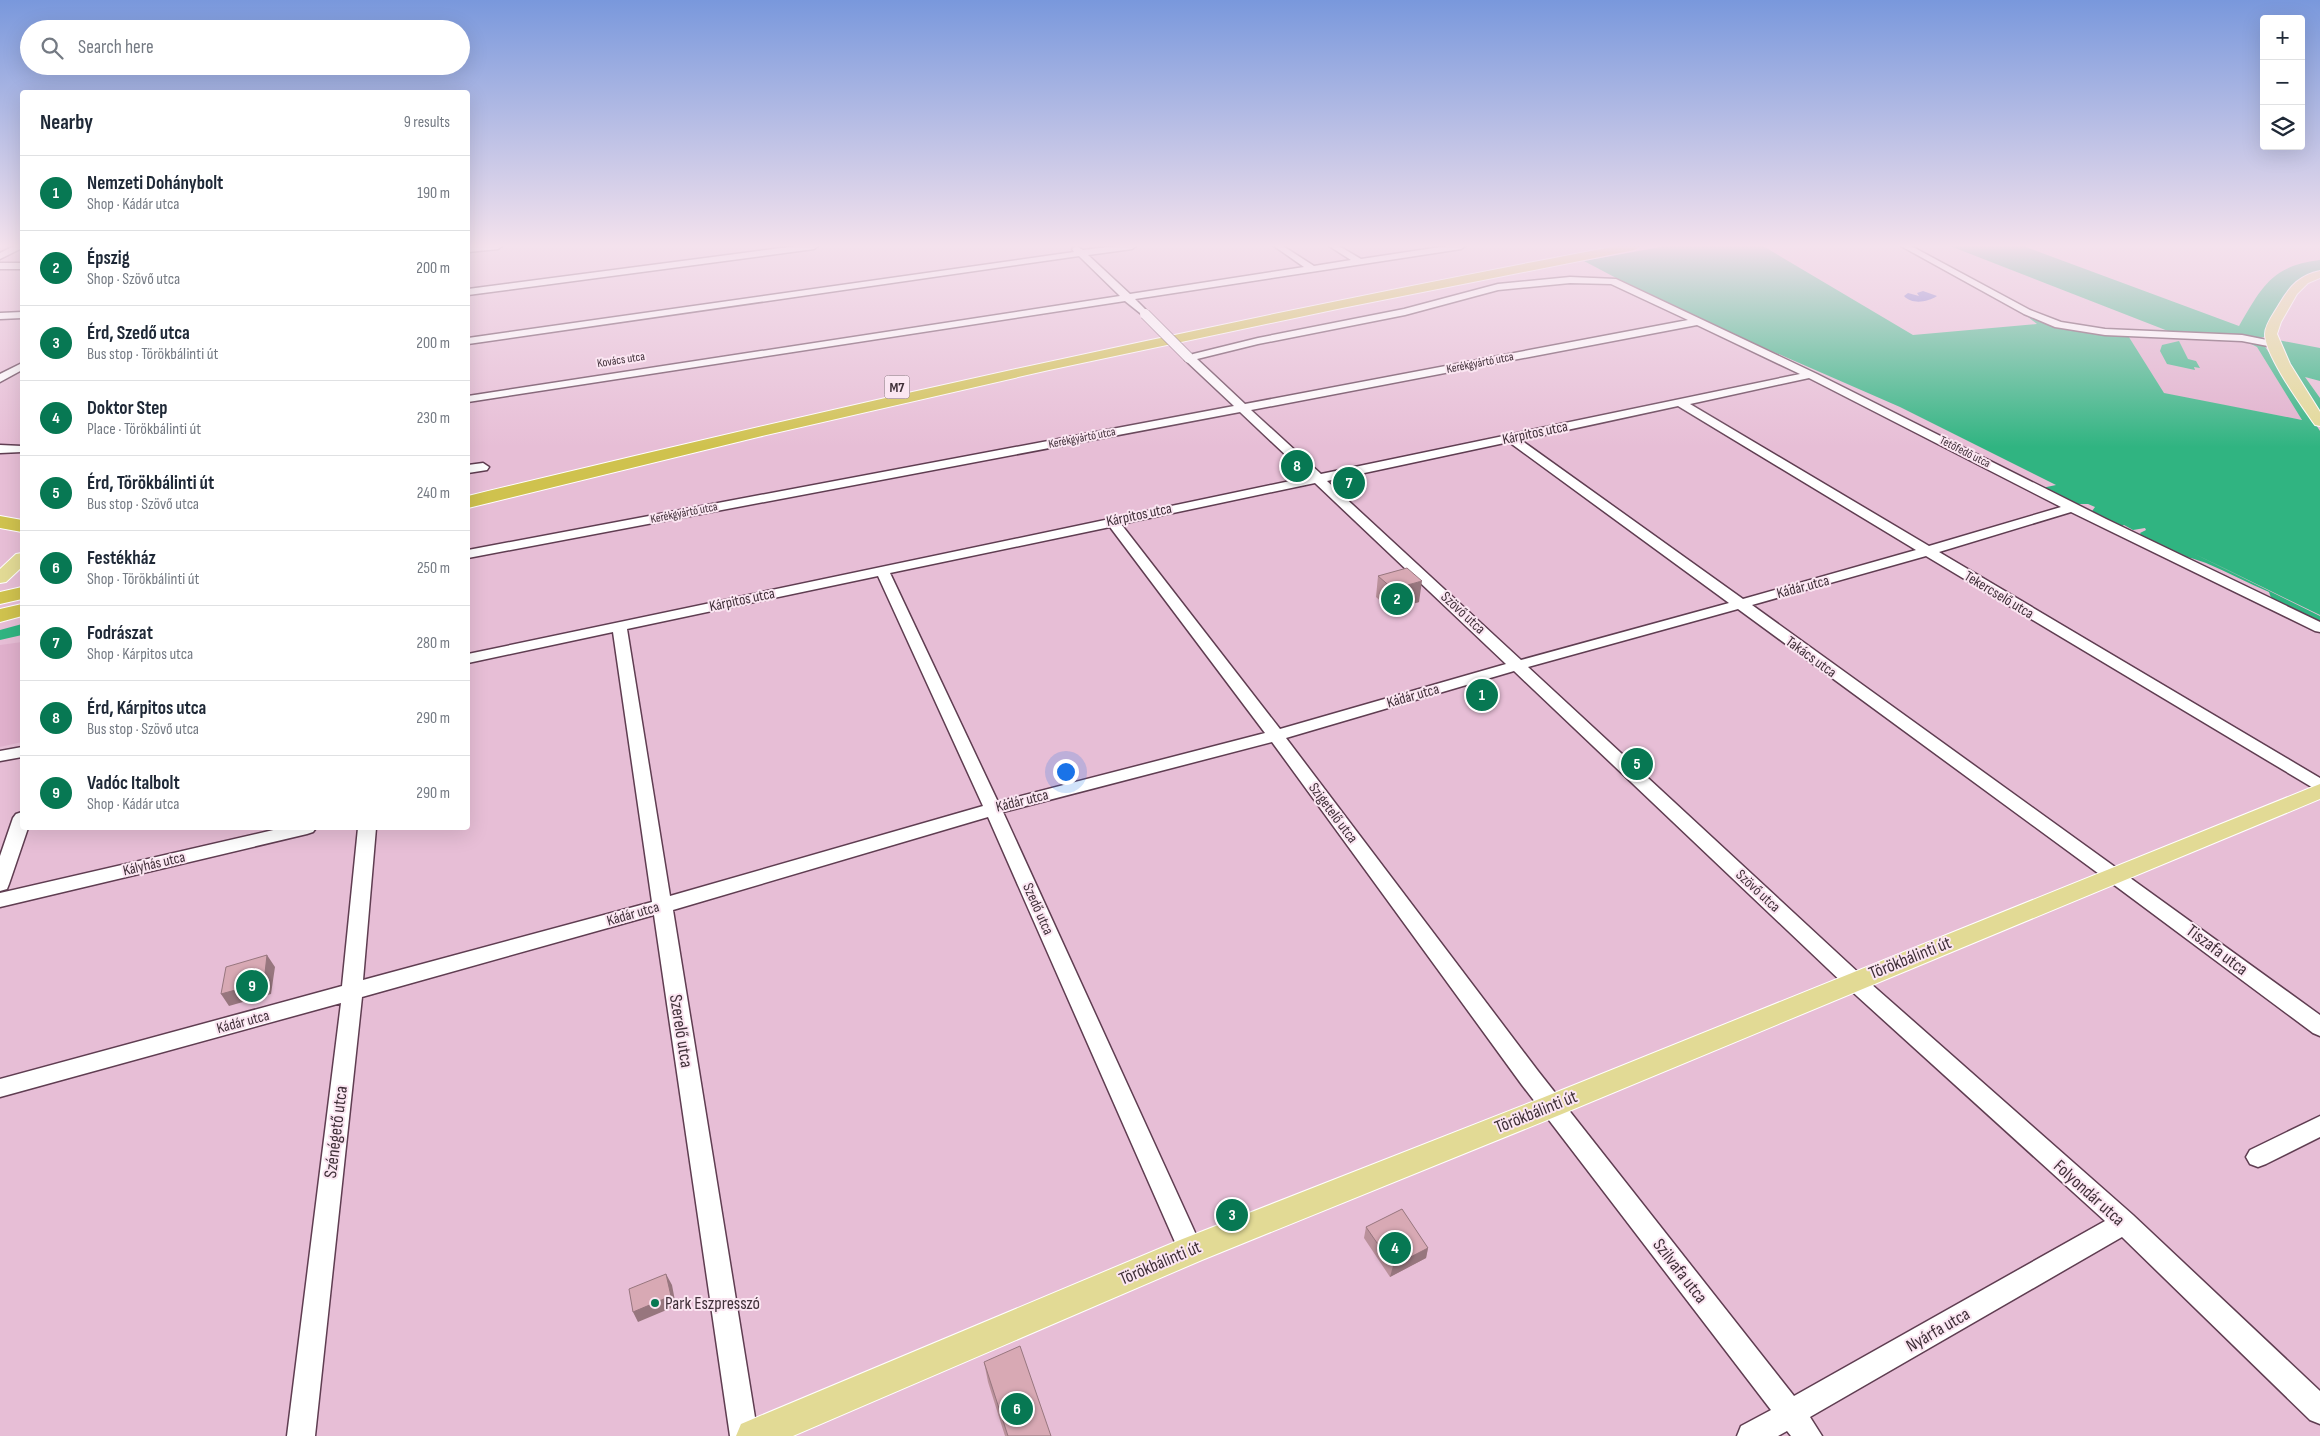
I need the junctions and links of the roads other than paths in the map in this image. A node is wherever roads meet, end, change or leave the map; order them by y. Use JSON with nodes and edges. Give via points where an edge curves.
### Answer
{"nodes":[{"id":1,"x":663,"y":313,"type":"edge"},
{"id":2,"x":1019,"y":313,"type":"edge"},
{"id":3,"x":1144,"y":313,"type":"edge"},
{"id":4,"x":1246,"y":313,"type":"edge"},
{"id":5,"x":1297,"y":313,"type":"edge"},
{"id":6,"x":1401,"y":313,"type":"edge"},
{"id":7,"x":1677,"y":313,"type":"edge"},
{"id":8,"x":2031,"y":313,"type":"edge"},
{"id":9,"x":2281,"y":313,"type":"edge"},
{"id":10,"x":20,"y":315,"type":"edge"},
{"id":11,"x":0,"y":316,"type":"edge"},
{"id":12,"x":2009,"y":316,"type":"dead end"},
{"id":13,"x":2038,"y":317,"type":"junction"},
{"id":14,"x":1696,"y":322,"type":"junction"},
{"id":15,"x":470,"y":341,"type":"edge"},
{"id":16,"x":2273,"y":344,"type":"junction"},
{"id":17,"x":1189,"y":358,"type":"junction"},
{"id":18,"x":20,"y":367,"type":"edge"},
{"id":19,"x":20,"y":375,"type":"edge"},
{"id":20,"x":1810,"y":375,"type":"junction"},
{"id":21,"x":2,"y":376,"type":"edge"},
{"id":22,"x":470,"y":399,"type":"edge"},
{"id":23,"x":1679,"y":402,"type":"junction"},
{"id":24,"x":1242,"y":408,"type":"junction"},
{"id":25,"x":2320,"y":422,"type":"edge"},
{"id":26,"x":1510,"y":438,"type":"junction"},
{"id":27,"x":0,"y":449,"type":"edge"},
{"id":28,"x":20,"y":449,"type":"edge"},
{"id":29,"x":483,"y":467,"type":"dead end"},
{"id":30,"x":470,"y":469,"type":"edge"},
{"id":31,"x":1317,"y":478,"type":"junction"},
{"id":32,"x":470,"y":486,"type":"edge"},
{"id":33,"x":470,"y":502,"type":"edge"},
{"id":34,"x":2073,"y":507,"type":"junction"},
{"id":35,"x":1112,"y":521,"type":"junction"},
{"id":36,"x":1926,"y":551,"type":"junction"},
{"id":37,"x":470,"y":554,"type":"edge"},
{"id":38,"x":20,"y":560,"type":"edge"},
{"id":39,"x":882,"y":570,"type":"junction"},
{"id":40,"x":0,"y":578,"type":"edge"},
{"id":41,"x":20,"y":592,"type":"edge"},
{"id":42,"x":0,"y":597,"type":"edge"},
{"id":43,"x":1739,"y":605,"type":"junction"},
{"id":44,"x":20,"y":611,"type":"edge"},
{"id":45,"x":0,"y":616,"type":"edge"},
{"id":46,"x":619,"y":625,"type":"junction"},
{"id":47,"x":2320,"y":628,"type":"edge"},
{"id":48,"x":470,"y":658,"type":"edge"},
{"id":49,"x":1518,"y":665,"type":"junction"},
{"id":50,"x":1276,"y":736,"type":"junction"},
{"id":51,"x":20,"y":752,"type":"edge"},
{"id":52,"x":0,"y":756,"type":"edge"},
{"id":53,"x":2320,"y":786,"type":"edge"},
{"id":54,"x":2320,"y":791,"type":"edge"},
{"id":55,"x":993,"y":808,"type":"junction"},
{"id":56,"x":20,"y":824,"type":"edge"},
{"id":57,"x":298,"y":830,"type":"edge"},
{"id":58,"x":367,"y":830,"type":"edge"},
{"id":59,"x":2113,"y":874,"type":"junction"},
{"id":60,"x":0,"y":884,"type":"edge"},
{"id":61,"x":0,"y":900,"type":"edge"},
{"id":62,"x":662,"y":906,"type":"junction"},
{"id":63,"x":1854,"y":981,"type":"junction"},
{"id":64,"x":352,"y":993,"type":"junction"},
{"id":65,"x":2320,"y":1027,"type":"edge"},
{"id":66,"x":0,"y":1088,"type":"edge"},
{"id":67,"x":1552,"y":1106,"type":"junction"},
{"id":68,"x":2320,"y":1126,"type":"edge"},
{"id":69,"x":2258,"y":1157,"type":"dead end"},
{"id":70,"x":2124,"y":1224,"type":"junction"},
{"id":71,"x":1191,"y":1250,"type":"junction"},
{"id":72,"x":2320,"y":1410,"type":"edge"},
{"id":73,"x":1791,"y":1415,"type":"junction"},
{"id":74,"x":301,"y":1436,"type":"edge"},
{"id":75,"x":744,"y":1436,"type":"edge"},
{"id":76,"x":753,"y":1436,"type":"edge"},
{"id":77,"x":1751,"y":1436,"type":"edge"},
{"id":78,"x":1808,"y":1436,"type":"edge"}],
"edges":[{"from":1,"to":15,"type":"street"},
{"from":2,"to":22,"type":"street","name":"Kovács utca"},
{"from":3,"to":17,"type":"street","name":"Szövő utca","bridge":true},
{"from":4,"to":32,"type":"highway","number":"M7","via":[[1009,362]]},
{"from":5,"to":33,"type":"highway","number":"M7","via":[[1086,357]]},
{"from":6,"to":17,"type":"street","name":"Tetőfedő utca"},
{"from":7,"to":14,"type":"street","name":"Tetőfedő utca"},
{"from":8,"to":13,"type":"street"},
{"from":9,"to":16,"type":"main road","via":[[2273,328]]},
{"from":10,"to":11,"type":"street"},
{"from":12,"to":13,"type":"street"},
{"from":13,"to":16,"type":"street","via":[[2088,330],[2242,338]]},
{"from":14,"to":20,"type":"street","name":"Tetőfedő utca"},
{"from":14,"to":24,"type":"street","name":"Kerékgyártó utca"},
{"from":16,"to":25,"type":"main road"},
{"from":17,"to":24,"type":"street","name":"Szövő utca"},
{"from":18,"to":21,"type":"street"},
{"from":19,"to":21,"type":"street"},
{"from":20,"to":23,"type":"street","name":"Kárpitos utca"},
{"from":20,"to":34,"type":"street","name":"Tetőfedő utca"},
{"from":23,"to":26,"type":"street","name":"Kárpitos utca"},
{"from":23,"to":36,"type":"street","name":"Tekercselő utca"},
{"from":24,"to":31,"type":"street","name":"Szövő utca"},
{"from":24,"to":37,"type":"street","name":"Kerékgyártó utca"},
{"from":26,"to":31,"type":"street","name":"Kárpitos utca"},
{"from":26,"to":43,"type":"street","name":"Takács utca"},
{"from":27,"to":28,"type":"street"},
{"from":29,"to":30,"type":"street"},
{"from":31,"to":35,"type":"street","name":"Kárpitos utca"},
{"from":31,"to":49,"type":"street","name":"Szövő utca"},
{"from":34,"to":36,"type":"street","name":"Kádár utca"},
{"from":34,"to":47,"type":"street","name":"Tetőfedő utca"},
{"from":35,"to":39,"type":"street","name":"Kárpitos utca"},
{"from":35,"to":50,"type":"street","name":"Szigetelő utca"},
{"from":36,"to":43,"type":"street","name":"Kádár utca"},
{"from":36,"to":53,"type":"street","name":"Tekercselő utca"},
{"from":38,"to":40,"type":"main road"},
{"from":39,"to":46,"type":"street","name":"Kárpitos utca"},
{"from":39,"to":55,"type":"street","name":"Szedő utca"},
{"from":41,"to":42,"type":"highway"},
{"from":43,"to":49,"type":"street","name":"Kádár utca"},
{"from":43,"to":59,"type":"street","name":"Takács utca"},
{"from":44,"to":45,"type":"highway"},
{"from":46,"to":48,"type":"street","name":"Kárpitos utca"},
{"from":46,"to":62,"type":"street","name":"Szerelő utca"},
{"from":49,"to":50,"type":"street","name":"Kádár utca"},
{"from":49,"to":63,"type":"street","name":"Szövő utca"},
{"from":50,"to":55,"type":"street","name":"Kádár utca"},
{"from":50,"to":67,"type":"street","name":"Szigetelő utca"},
{"from":51,"to":52,"type":"street"},
{"from":54,"to":59,"type":"main road","name":"Törökbálinti út"},
{"from":55,"to":62,"type":"street","name":"Kádár utca"},
{"from":55,"to":71,"type":"street","name":"Szedő utca"},
{"from":56,"to":60,"type":"street"},
{"from":57,"to":61,"type":"street","name":"Kályhás utca"},
{"from":58,"to":64,"type":"street","name":"Szénégető utca"},
{"from":59,"to":63,"type":"main road","name":"Törökbálinti út"},
{"from":59,"to":65,"type":"street","name":"Tiszafa utca"},
{"from":62,"to":64,"type":"street","name":"Kádár utca"},
{"from":62,"to":75,"type":"street","name":"Szerelő utca"},
{"from":63,"to":67,"type":"main road","name":"Törökbálinti út"},
{"from":63,"to":70,"type":"street","name":"Folyondár utca"},
{"from":64,"to":66,"type":"street","name":"Kádár utca"},
{"from":64,"to":74,"type":"street","name":"Szénégető utca"},
{"from":67,"to":71,"type":"main road","name":"Törökbálinti út"},
{"from":67,"to":73,"type":"street","name":"Szilvafa utca"},
{"from":68,"to":69,"type":"street"},
{"from":70,"to":72,"type":"street","name":"Folyondár utca"},
{"from":70,"to":73,"type":"street","name":"Nyárfa utca"},
{"from":71,"to":76,"type":"main road","name":"Törökbálinti út"},
{"from":73,"to":77,"type":"street","name":"Nyárfa utca"},
{"from":73,"to":78,"type":"street","name":"Szilvafa utca"}]}
